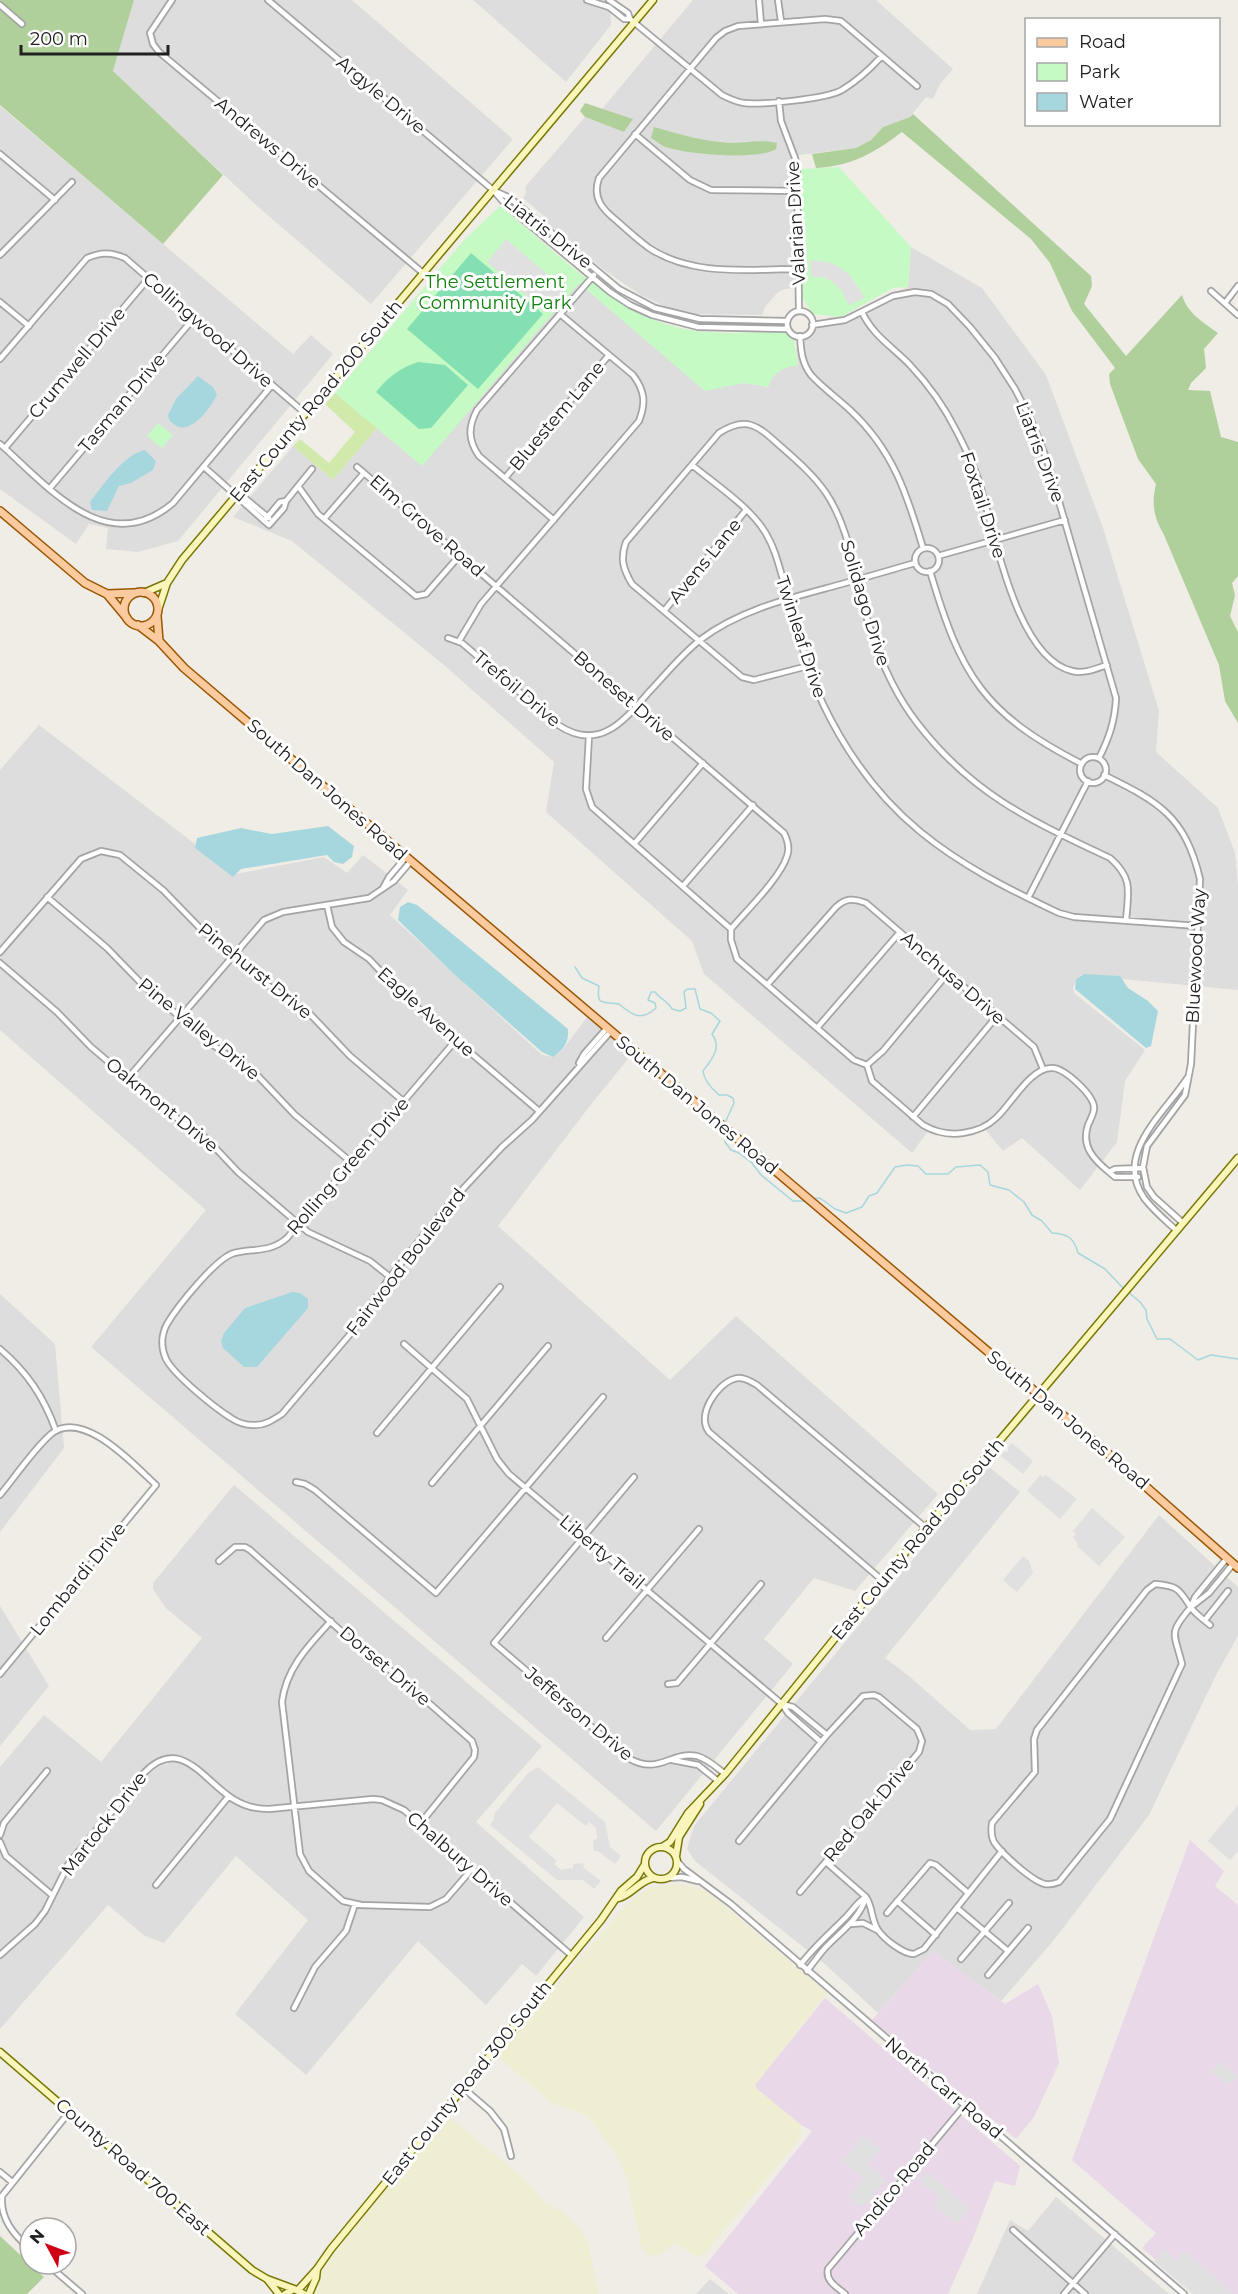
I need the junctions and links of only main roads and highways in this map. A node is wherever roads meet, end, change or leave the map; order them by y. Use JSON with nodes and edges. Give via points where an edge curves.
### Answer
{"nodes":[{"id":1,"x":0,"y":511,"type":"edge"},
{"id":2,"x":140,"y":593,"type":"junction"},
{"id":3,"x":107,"y":594,"type":"junction"},
{"id":4,"x":157,"y":611,"type":"junction"},
{"id":5,"x":127,"y":618,"type":"junction"},
{"id":6,"x":138,"y":625,"type":"junction"},
{"id":7,"x":159,"y":641,"type":"junction"},
{"id":8,"x":1236,"y":1566,"type":"edge"}],
"edges":[{"from":1,"to":3,"type":"main road","via":[[85,583]]},
{"from":2,"to":3,"type":"main road"},
{"from":2,"to":4,"type":"main road","via":[[155,600]]},
{"from":2,"to":5,"type":"main road","via":[[126,602]]},
{"from":3,"to":5,"type":"main road"},
{"from":4,"to":6,"type":"main road","via":[[149,624]]},
{"from":4,"to":7,"type":"main road"},
{"from":5,"to":6,"type":"main road"},
{"from":6,"to":7,"type":"main road","name":"South Dan Jones Road"},
{"from":7,"to":8,"type":"main road","name":"South Dan Jones Road","via":[[184,668]]}]}
